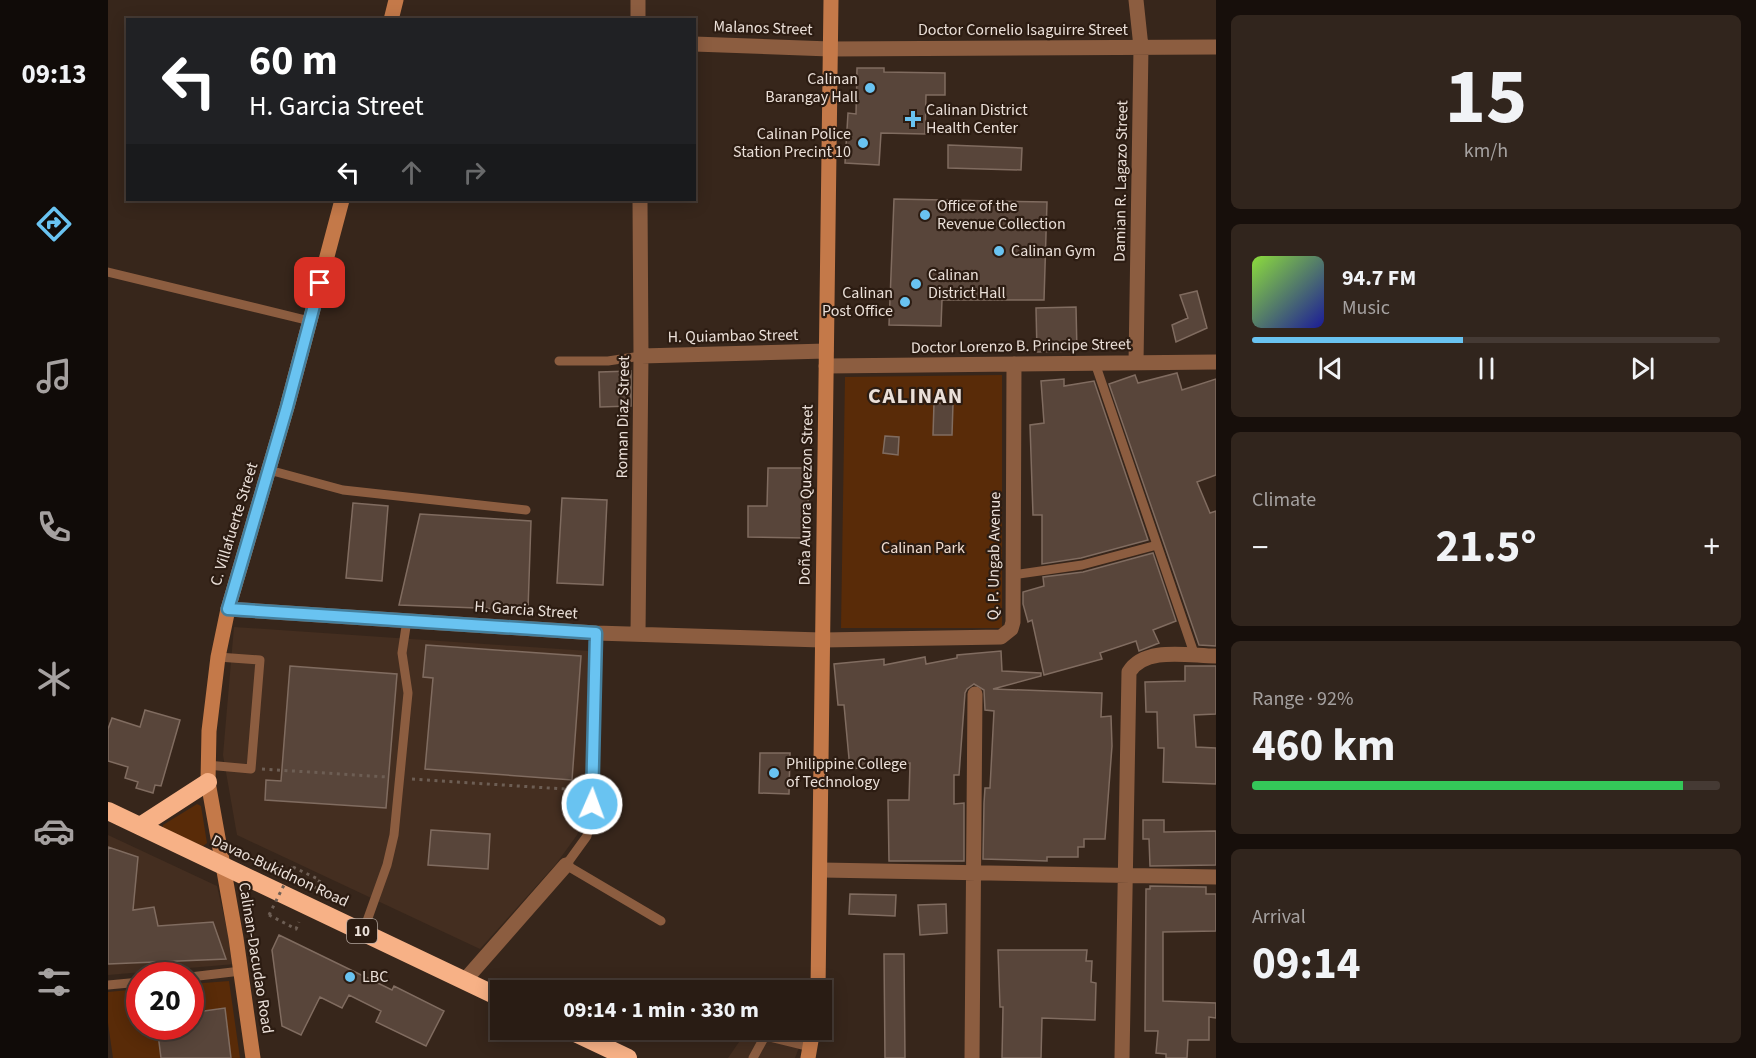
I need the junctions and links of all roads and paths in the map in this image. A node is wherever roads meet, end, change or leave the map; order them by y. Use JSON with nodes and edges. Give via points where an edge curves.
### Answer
{"nodes":[{"id":1,"x":396,"y":0,"type":"edge"},
{"id":2,"x":638,"y":0,"type":"edge"},
{"id":3,"x":831,"y":0,"type":"edge"},
{"id":4,"x":1136,"y":0,"type":"edge"},
{"id":5,"x":392,"y":18,"type":"edge"},
{"id":6,"x":638,"y":18,"type":"edge"},
{"id":7,"x":696,"y":44,"type":"edge"},
{"id":8,"x":1141,"y":47,"type":"junction"},
{"id":9,"x":1216,"y":47,"type":"edge"},
{"id":10,"x":830,"y":49,"type":"junction"},
{"id":11,"x":342,"y":201,"type":"edge"},
{"id":12,"x":640,"y":201,"type":"edge"},
{"id":13,"x":108,"y":272,"type":"edge"},
{"id":14,"x":310,"y":321,"type":"junction"},
{"id":15,"x":641,"y":356,"type":"junction"},
{"id":16,"x":826,"y":359,"type":"junction"},
{"id":17,"x":559,"y":361,"type":"dead end"},
{"id":18,"x":1216,"y":362,"type":"edge"},
{"id":19,"x":1095,"y":363,"type":"junction"},
{"id":20,"x":1136,"y":363,"type":"junction"},
{"id":21,"x":1014,"y":364,"type":"junction"},
{"id":22,"x":269,"y":470,"type":"junction"},
{"id":23,"x":526,"y":510,"type":"dead end"},
{"id":24,"x":1157,"y":544,"type":"junction"},
{"id":25,"x":1013,"y":575,"type":"junction"},
{"id":26,"x":228,"y":609,"type":"junction"},
{"id":27,"x":407,"y":620,"type":"junction"},
{"id":28,"x":596,"y":633,"type":"junction"},
{"id":29,"x":638,"y":634,"type":"junction"},
{"id":30,"x":822,"y":640,"type":"junction"},
{"id":31,"x":1195,"y":656,"type":"junction"},
{"id":32,"x":1216,"y":656,"type":"edge"},
{"id":33,"x":218,"y":657,"type":"junction"},
{"id":34,"x":975,"y":694,"type":"dead end"},
{"id":35,"x":251,"y":769,"type":"junction"},
{"id":36,"x":207,"y":774,"type":"junction"},
{"id":37,"x":399,"y":778,"type":"junction"},
{"id":38,"x":593,"y":791,"type":"junction"},
{"id":39,"x":108,"y":811,"type":"edge"},
{"id":40,"x":140,"y":826,"type":"junction"},
{"id":41,"x":222,"y":865,"type":"junction"},
{"id":42,"x":566,"y":865,"type":"junction"},
{"id":43,"x":822,"y":870,"type":"junction"},
{"id":44,"x":974,"y":873,"type":"junction"},
{"id":45,"x":1124,"y":876,"type":"junction"},
{"id":46,"x":1216,"y":877,"type":"edge"},
{"id":47,"x":320,"y":880,"type":"dead end"},
{"id":48,"x":661,"y":921,"type":"dead end"},
{"id":49,"x":296,"y":928,"type":"dead end"},
{"id":50,"x":363,"y":932,"type":"junction"},
{"id":51,"x":242,"y":971,"type":"junction"},
{"id":52,"x":204,"y":975,"type":"edge"},
{"id":53,"x":465,"y":980,"type":"junction"},
{"id":54,"x":818,"y":980,"type":"edge"},
{"id":55,"x":126,"y":983,"type":"edge"},
{"id":56,"x":108,"y":985,"type":"edge"},
{"id":57,"x":490,"y":992,"type":"edge"},
{"id":58,"x":587,"y":1040,"type":"edge"},
{"id":59,"x":809,"y":1053,"type":"edge"},
{"id":60,"x":617,"y":1056,"type":"edge"},
{"id":61,"x":253,"y":1058,"type":"edge"},
{"id":62,"x":753,"y":1058,"type":"edge"},
{"id":63,"x":972,"y":1058,"type":"edge"},
{"id":64,"x":1122,"y":1058,"type":"edge"}],
"edges":[{"from":1,"to":5,"type":"street"},
{"from":2,"to":6,"type":"street"},
{"from":3,"to":10,"type":"street","name":"Doña Aurora Quezon Street"},
{"from":4,"to":8,"type":"street","name":"Damian R. Lagazo Street"},
{"from":7,"to":10,"type":"street","name":"Malanos Street"},
{"from":8,"to":9,"type":"street","name":"Doctor Cornelio Isaguirre Street"},
{"from":8,"to":10,"type":"street","name":"Doctor Cornelio Isaguirre Street"},
{"from":8,"to":20,"type":"street","name":"Damian R. Lagazo Street"},
{"from":10,"to":16,"type":"street","name":"Doña Aurora Quezon Street"},
{"from":11,"to":14,"type":"street","name":"C. Villafuerte Street"},
{"from":12,"to":15,"type":"street","name":"Roman Diaz Street"},
{"from":13,"to":14,"type":"lane"},
{"from":14,"to":22,"type":"street","name":"C. Villafuerte Street"},
{"from":15,"to":16,"type":"street","name":"H. Quiambao Street"},
{"from":15,"to":17,"type":"lane"},
{"from":15,"to":29,"type":"street","name":"Roman Diaz Street"},
{"from":16,"to":21,"type":"street","name":"Doctor Lorenzo B. Principe Street"},
{"from":16,"to":30,"type":"street","name":"Doña Aurora Quezon Street"},
{"from":18,"to":20,"type":"street","name":"Doctor Lorenzo B. Principe Street"},
{"from":19,"to":20,"type":"street","name":"Doctor Lorenzo B. Principe Street"},
{"from":19,"to":21,"type":"street","name":"Doctor Lorenzo B. Principe Street"},
{"from":19,"to":24,"type":"lane"},
{"from":21,"to":25,"type":"street","name":"Q. P. Ungab Avenue"},
{"from":22,"to":23,"type":"lane","via":[[343,490]]},
{"from":22,"to":26,"type":"street","name":"C. Villafuerte Street"},
{"from":24,"to":25,"type":"lane","via":[[1082,565]]},
{"from":24,"to":31,"type":"lane"},
{"from":25,"to":30,"type":"street","name":"Q. P. Ungab Avenue","via":[[1011,629],[1001,637]]},
{"from":26,"to":27,"type":"street","name":"H. Garcia Street"},
{"from":26,"to":33,"type":"street","name":"C. Villafuerte Street"},
{"from":27,"to":28,"type":"street","name":"H. Garcia Street"},
{"from":27,"to":37,"type":"lane","via":[[402,652],[408,693]]},
{"from":28,"to":29,"type":"street","name":"H. Garcia Street"},
{"from":28,"to":38,"type":"lane"},
{"from":29,"to":30,"type":"street","name":"H. Garcia Street"},
{"from":30,"to":43,"type":"street","name":"Doña Aurora Quezon Street"},
{"from":31,"to":32,"type":"street"},
{"from":31,"to":45,"type":"street","via":[[1154,655],[1134,664],[1129,672]]},
{"from":33,"to":35,"type":"lane","via":[[260,660]]},
{"from":33,"to":36,"type":"street","name":"C. Villafuerte Street"},
{"from":34,"to":44,"type":"street"},
{"from":35,"to":36,"type":"lane"},
{"from":35,"to":37,"type":"path"},
{"from":36,"to":40,"type":"highway"},
{"from":36,"to":41,"type":"street","name":"C. Villafuerte Street"},
{"from":37,"to":38,"type":"path"},
{"from":37,"to":50,"type":"lane","via":[[387,865]]},
{"from":38,"to":42,"type":"lane","via":[[587,836]]},
{"from":39,"to":40,"type":"highway","name":"Davao-Bukidnon Road","number":"10"},
{"from":40,"to":41,"type":"highway","name":"Davao-Bukidnon Road","number":"10"},
{"from":41,"to":50,"type":"highway","name":"Davao-Bukidnon Road","number":"10"},
{"from":41,"to":51,"type":"street","name":"Calinan-Dacudao Road"},
{"from":42,"to":48,"type":"lane"},
{"from":42,"to":53,"type":"street"},
{"from":43,"to":44,"type":"street"},
{"from":43,"to":54,"type":"street","name":"Doña Aurora Quezon Street"},
{"from":44,"to":45,"type":"street"},
{"from":44,"to":63,"type":"street"},
{"from":45,"to":46,"type":"street"},
{"from":45,"to":64,"type":"street"},
{"from":47,"to":49,"type":"path","bridge":true,"via":[[293,867],[269,915]]},
{"from":50,"to":53,"type":"highway","name":"Davao-Bukidnon Road","number":"10"},
{"from":51,"to":52,"type":"lane"},
{"from":51,"to":61,"type":"street","name":"Calinan-Dacudao Road"},
{"from":53,"to":57,"type":"highway","name":"Davao-Bukidnon Road","number":"10"},
{"from":55,"to":56,"type":"lane"},
{"from":58,"to":60,"type":"highway"},
{"from":59,"to":62,"type":"lane","via":[[765,1036]]}]}
